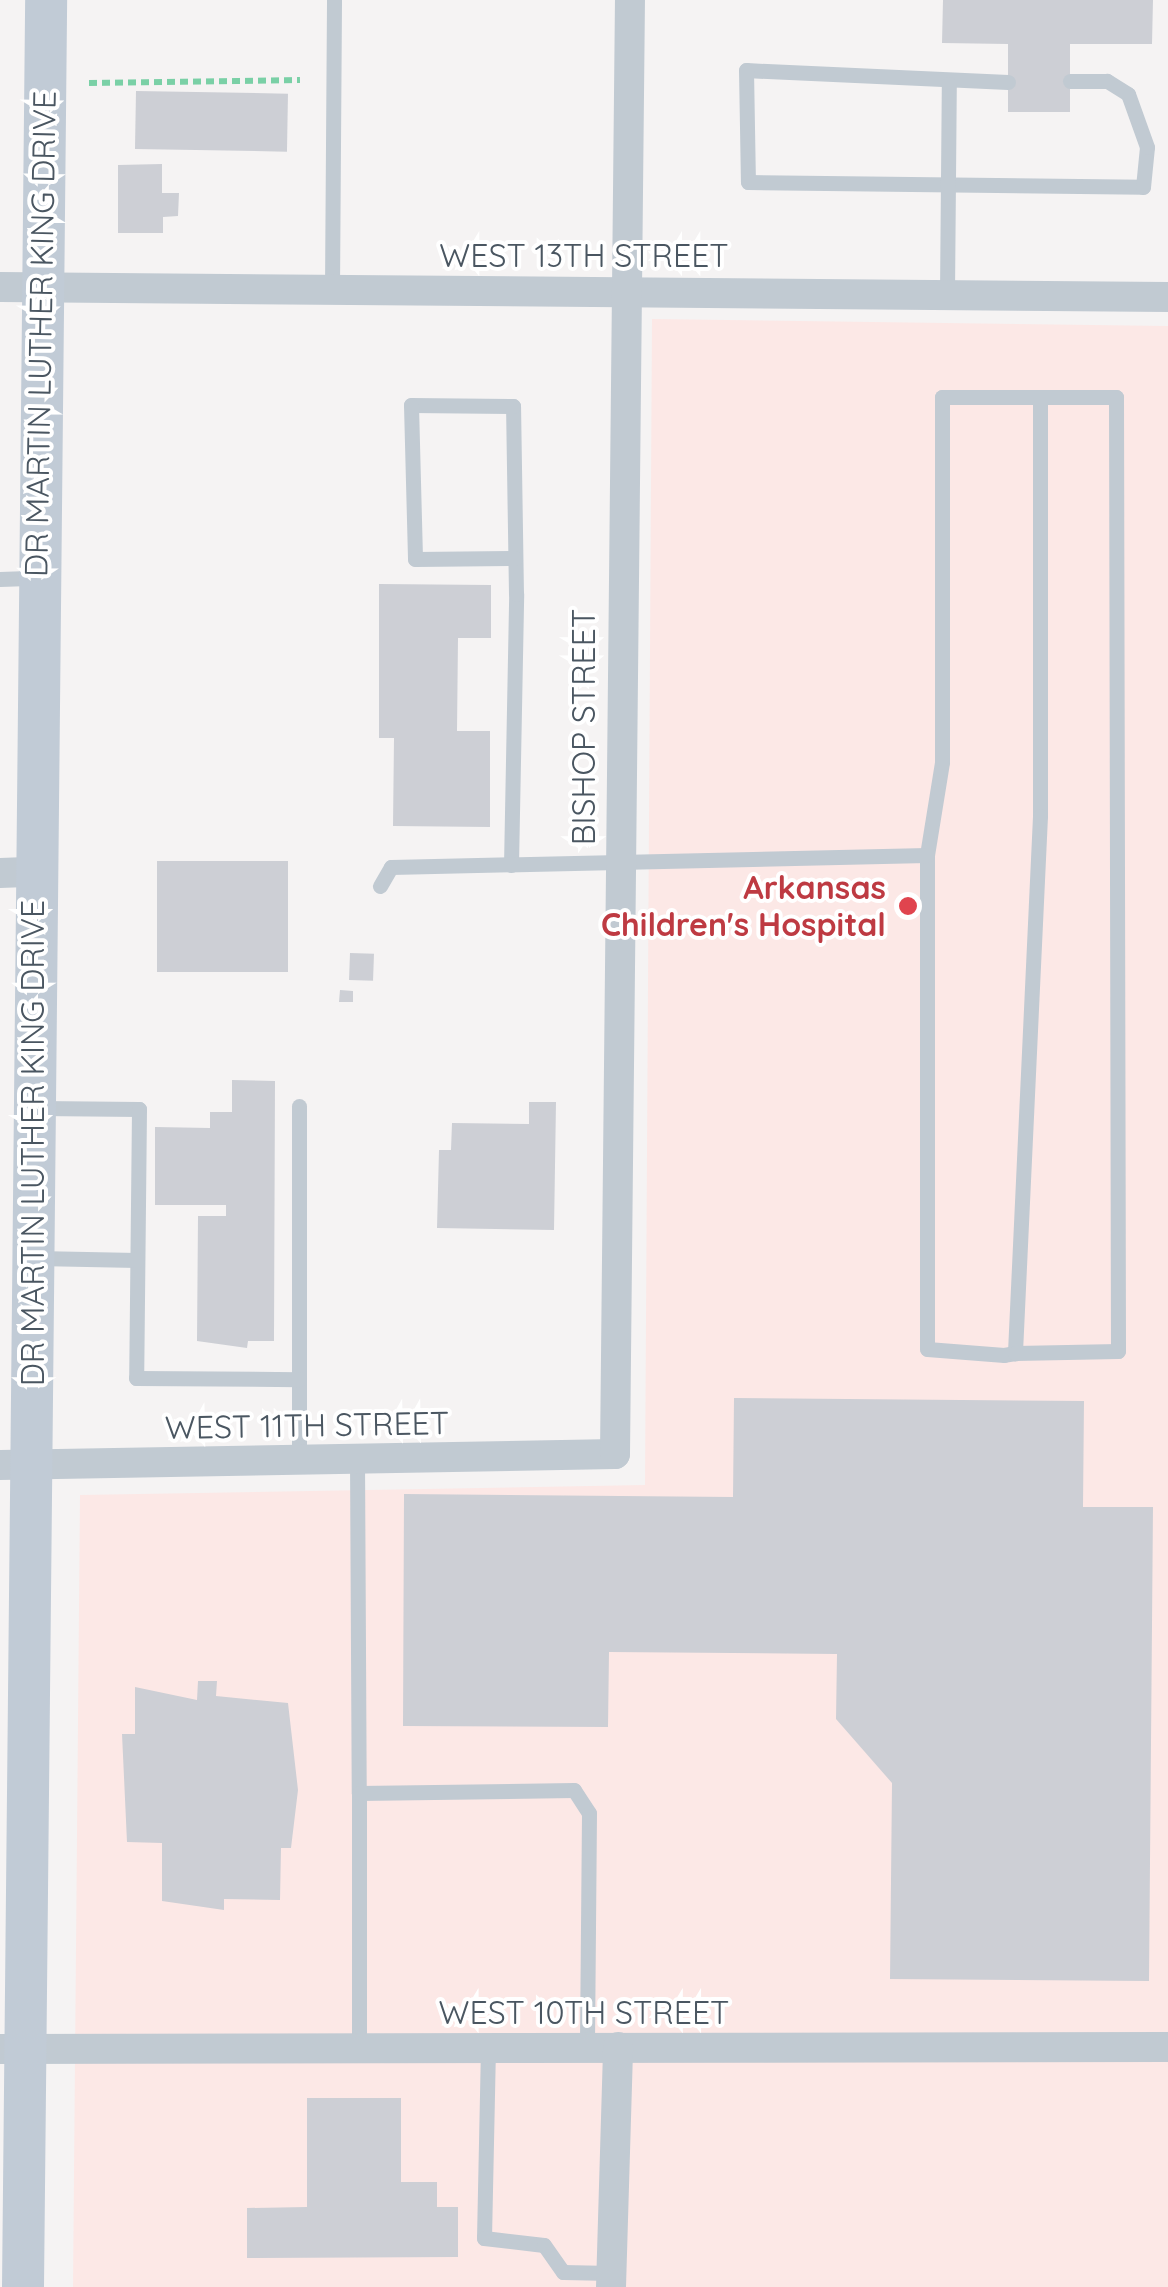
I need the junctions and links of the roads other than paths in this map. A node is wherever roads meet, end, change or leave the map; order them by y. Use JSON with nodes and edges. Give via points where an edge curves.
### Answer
{"nodes":[{"id":1,"x":46,"y":0,"type":"edge"},
{"id":2,"x":334,"y":0,"type":"edge"},
{"id":3,"x":630,"y":0,"type":"edge"},
{"id":4,"x":1070,"y":81,"type":"dead end"},
{"id":5,"x":1008,"y":82,"type":"dead end"},
{"id":6,"x":949,"y":84,"type":"junction"},
{"id":7,"x":948,"y":185,"type":"junction"},
{"id":8,"x":0,"y":287,"type":"edge"},
{"id":9,"x":44,"y":287,"type":"junction"},
{"id":10,"x":332,"y":289,"type":"junction"},
{"id":11,"x":628,"y":290,"type":"junction"},
{"id":12,"x":947,"y":293,"type":"junction"},
{"id":13,"x":1168,"y":296,"type":"edge"},
{"id":14,"x":1040,"y":397,"type":"junction"},
{"id":15,"x":515,"y":558,"type":"junction"},
{"id":16,"x":17,"y":578,"type":"edge"},
{"id":17,"x":926,"y":855,"type":"junction"},
{"id":18,"x":618,"y":863,"type":"junction"},
{"id":19,"x":511,"y":865,"type":"junction"},
{"id":20,"x":16,"y":873,"type":"edge"},
{"id":21,"x":380,"y":886,"type":"dead end"},
{"id":22,"x":299,"y":1106,"type":"dead end"},
{"id":23,"x":32,"y":1108,"type":"junction"},
{"id":24,"x":31,"y":1258,"type":"junction"},
{"id":25,"x":137,"y":1260,"type":"junction"},
{"id":26,"x":1015,"y":1353,"type":"junction"},
{"id":27,"x":299,"y":1379,"type":"junction"},
{"id":28,"x":615,"y":1454,"type":"joint"},
{"id":29,"x":358,"y":1458,"type":"junction"},
{"id":30,"x":299,"y":1460,"type":"junction"},
{"id":31,"x":15,"y":1465,"type":"edge"},
{"id":32,"x":14,"y":1734,"type":"edge"},
{"id":33,"x":359,"y":1792,"type":"junction"},
{"id":34,"x":14,"y":1818,"type":"edge"},
{"id":35,"x":488,"y":2046,"type":"junction"},
{"id":36,"x":359,"y":2047,"type":"junction"},
{"id":37,"x":602,"y":2047,"type":"junction"},
{"id":38,"x":1168,"y":2047,"type":"edge"},
{"id":39,"x":12,"y":2049,"type":"edge"},
{"id":40,"x":611,"y":2280,"type":"edge"},
{"id":41,"x":22,"y":2287,"type":"edge"}],
"edges":[{"from":1,"to":9,"type":"main road","name":"DR MARTIN LUTHER KING DRIVE"},
{"from":2,"to":10,"type":"lane"},
{"from":3,"to":11,"type":"street","name":"BISHOP STREET"},
{"from":4,"to":7,"type":"lane","via":[[1107,80],[1128,94],[1147,146],[1143,186]]},
{"from":5,"to":6,"type":"lane"},
{"from":6,"to":7,"type":"lane"},
{"from":6,"to":7,"type":"lane","via":[[746,70],[748,182]]},
{"from":7,"to":12,"type":"lane"},
{"from":8,"to":9,"type":"street","name":"WEST 13TH STREET"},
{"from":9,"to":10,"type":"street","name":"WEST 13TH STREET"},
{"from":9,"to":16,"type":"main road","name":"DR MARTIN LUTHER KING DRIVE"},
{"from":10,"to":11,"type":"street","name":"WEST 13TH STREET"},
{"from":11,"to":12,"type":"street","name":"WEST 13TH STREET"},
{"from":11,"to":18,"type":"street","name":"BISHOP STREET"},
{"from":12,"to":13,"type":"street","name":"WEST 13TH STREET"},
{"from":14,"to":17,"type":"lane","via":[[942,397],[942,762]]},
{"from":14,"to":26,"type":"lane","via":[[1040,816]]},
{"from":14,"to":26,"type":"lane","via":[[1116,397],[1118,1351]]},
{"from":15,"to":15,"type":"lane","via":[[512,406],[411,404],[414,559]]},
{"from":15,"to":19,"type":"lane"},
{"from":16,"to":20,"type":"main road","name":"DR MARTIN LUTHER KING DRIVE"},
{"from":17,"to":18,"type":"lane","via":[[664,855]]},
{"from":17,"to":26,"type":"lane","via":[[927,1349]]},
{"from":18,"to":19,"type":"lane"},
{"from":18,"to":28,"type":"street","name":"BISHOP STREET"},
{"from":19,"to":21,"type":"lane","via":[[392,867]]},
{"from":20,"to":23,"type":"main road","name":"DR MARTIN LUTHER KING DRIVE"},
{"from":22,"to":27,"type":"lane"},
{"from":23,"to":24,"type":"main road","name":"DR MARTIN LUTHER KING DRIVE"},
{"from":23,"to":25,"type":"lane","via":[[139,1109]]},
{"from":24,"to":25,"type":"lane"},
{"from":24,"to":31,"type":"main road","name":"DR MARTIN LUTHER KING DRIVE"},
{"from":25,"to":27,"type":"lane","via":[[136,1378]]},
{"from":27,"to":30,"type":"lane"},
{"from":28,"to":29,"type":"street","name":"WEST 11TH STREET"},
{"from":29,"to":30,"type":"street","name":"WEST 11TH STREET"},
{"from":29,"to":33,"type":"lane"},
{"from":30,"to":31,"type":"street","name":"WEST 11TH STREET"},
{"from":31,"to":32,"type":"main road","name":"DR MARTIN LUTHER KING DRIVE","via":[[22,1564]]},
{"from":32,"to":34,"type":"main road","name":"DR MARTIN LUTHER KING DRIVE"},
{"from":33,"to":36,"type":"lane"},
{"from":33,"to":37,"type":"lane","via":[[574,1790],[589,1812]]},
{"from":34,"to":39,"type":"main road","name":"DR MARTIN LUTHER KING DRIVE"},
{"from":35,"to":36,"type":"street","name":"WEST 10TH STREET"},
{"from":35,"to":37,"type":"street","name":"WEST 10TH STREET"},
{"from":35,"to":40,"type":"lane","via":[[484,2238],[544,2245],[564,2272]]},
{"from":36,"to":39,"type":"street","name":"WEST 10TH STREET"},
{"from":37,"to":38,"type":"street","name":"WEST 10TH STREET"},
{"from":37,"to":40,"type":"street"},
{"from":39,"to":41,"type":"main road","name":"DR MARTIN LUTHER KING DRIVE"}]}
